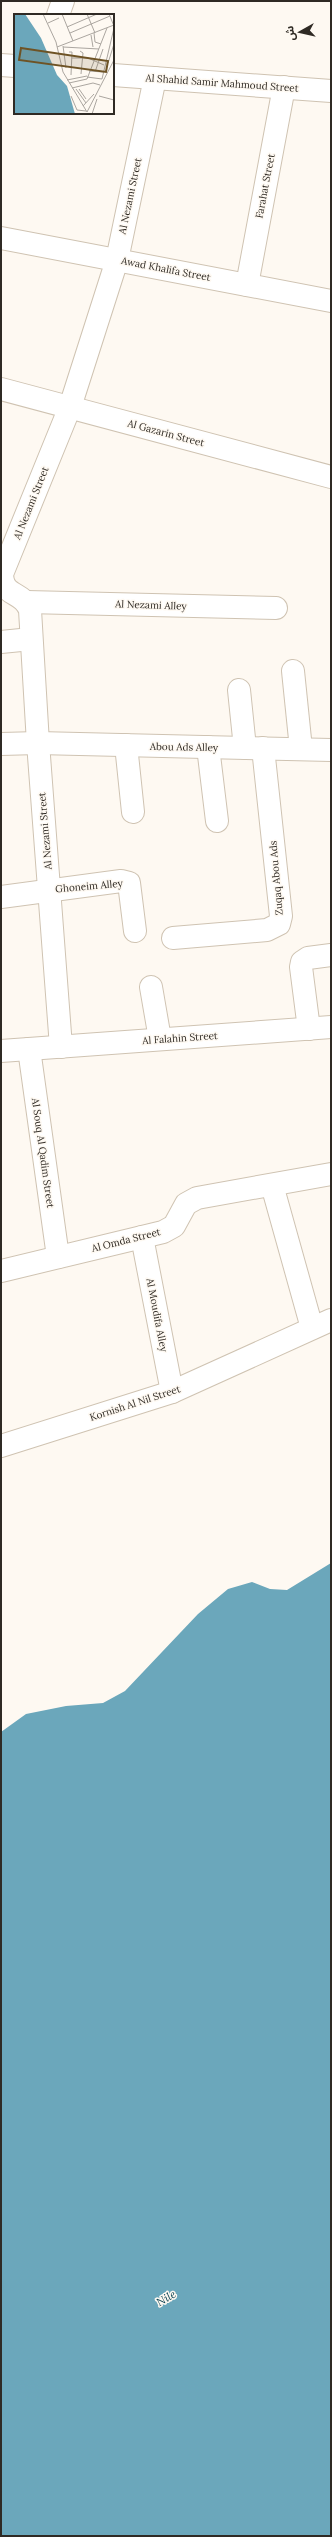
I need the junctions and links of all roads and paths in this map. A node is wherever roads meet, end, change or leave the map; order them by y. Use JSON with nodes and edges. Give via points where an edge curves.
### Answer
{"nodes":[{"id":1,"x":63,"y":1,"type":"edge"},
{"id":2,"x":58,"y":14,"type":"edge"},
{"id":3,"x":1,"y":65,"type":"edge"},
{"id":4,"x":14,"y":66,"type":"edge"},
{"id":5,"x":114,"y":75,"type":"edge"},
{"id":6,"x":155,"y":78,"type":"junction"},
{"id":7,"x":284,"y":88,"type":"junction"},
{"id":8,"x":331,"y":91,"type":"edge"},
{"id":9,"x":1,"y":238,"type":"edge"},
{"id":10,"x":117,"y":260,"type":"junction"},
{"id":11,"x":247,"y":285,"type":"junction"},
{"id":12,"x":331,"y":301,"type":"edge"},
{"id":13,"x":1,"y":389,"type":"edge"},
{"id":14,"x":70,"y":407,"type":"junction"},
{"id":15,"x":331,"y":477,"type":"edge"},
{"id":16,"x":27,"y":602,"type":"junction"},
{"id":17,"x":276,"y":608,"type":"dead end"},
{"id":18,"x":31,"y":640,"type":"junction"},
{"id":19,"x":1,"y":642,"type":"edge"},
{"id":20,"x":293,"y":671,"type":"dead end"},
{"id":21,"x":239,"y":690,"type":"dead end"},
{"id":22,"x":38,"y":743,"type":"junction"},
{"id":23,"x":1,"y":744,"type":"edge"},
{"id":24,"x":126,"y":745,"type":"junction"},
{"id":25,"x":208,"y":747,"type":"junction"},
{"id":26,"x":254,"y":748,"type":"junction"},
{"id":27,"x":301,"y":749,"type":"junction"},
{"id":28,"x":331,"y":750,"type":"edge"},
{"id":29,"x":133,"y":812,"type":"dead end"},
{"id":30,"x":217,"y":821,"type":"dead end"},
{"id":31,"x":49,"y":890,"type":"junction"},
{"id":32,"x":1,"y":896,"type":"edge"},
{"id":33,"x":135,"y":930,"type":"dead end"},
{"id":34,"x":173,"y":938,"type":"dead end"},
{"id":35,"x":331,"y":956,"type":"edge"},
{"id":36,"x":151,"y":987,"type":"dead end"},
{"id":37,"x":331,"y":1027,"type":"edge"},
{"id":38,"x":309,"y":1029,"type":"junction"},
{"id":39,"x":160,"y":1039,"type":"junction"},
{"id":40,"x":62,"y":1046,"type":"junction"},
{"id":41,"x":29,"y":1049,"type":"junction"},
{"id":42,"x":1,"y":1051,"type":"edge"},
{"id":43,"x":331,"y":1174,"type":"edge"},
{"id":44,"x":272,"y":1185,"type":"junction"},
{"id":45,"x":142,"y":1237,"type":"junction"},
{"id":46,"x":58,"y":1257,"type":"junction"},
{"id":47,"x":1,"y":1271,"type":"edge"},
{"id":48,"x":322,"y":1324,"type":"edge"},
{"id":49,"x":172,"y":1392,"type":"junction"},
{"id":50,"x":1,"y":1446,"type":"edge"}],
"edges":[{"from":1,"to":2,"type":"street"},
{"from":3,"to":4,"type":"street"},
{"from":5,"to":6,"type":"street","name":"Al Shahid Samir Mahmoud Street"},
{"from":6,"to":7,"type":"street","name":"Al Shahid Samir Mahmoud Street"},
{"from":6,"to":10,"type":"street","name":"Al Nezami Street"},
{"from":7,"to":8,"type":"street","name":"Al Shahid Samir Mahmoud Street"},
{"from":7,"to":11,"type":"street","name":"Farahat Street"},
{"from":9,"to":10,"type":"street","name":"Awad Khalifa Street"},
{"from":10,"to":11,"type":"street","name":"Awad Khalifa Street"},
{"from":10,"to":14,"type":"street","name":"Al Nezami Street"},
{"from":11,"to":12,"type":"street","name":"Awad Khalifa Street"},
{"from":13,"to":14,"type":"street","name":"Al Gazarin Street"},
{"from":14,"to":15,"type":"street","name":"Al Gazarin Street"},
{"from":14,"to":16,"type":"street","name":"Al Nezami Street","via":[[2,574],[2,583],[7,590]]},
{"from":16,"to":17,"type":"street","name":"Al Nezami Alley"},
{"from":16,"to":18,"type":"street","name":"Al Nezami Street","via":[[30,610]]},
{"from":18,"to":19,"type":"street"},
{"from":18,"to":22,"type":"street","name":"Al Nezami Street"},
{"from":20,"to":27,"type":"street"},
{"from":21,"to":26,"type":"street"},
{"from":22,"to":23,"type":"street","name":"Abou Ads Alley"},
{"from":22,"to":24,"type":"street","name":"Abou Ads Alley"},
{"from":22,"to":31,"type":"street","name":"Al Nezami Street"},
{"from":24,"to":25,"type":"street","name":"Abou Ads Alley"},
{"from":24,"to":29,"type":"street"},
{"from":25,"to":26,"type":"street","name":"Abou Ads Alley"},
{"from":25,"to":30,"type":"street"},
{"from":26,"to":27,"type":"street","name":"Abou Ads Alley"},
{"from":26,"to":34,"type":"street","name":"Zuqaq Abou Ads","via":[[281,916],[279,924],[268,930]]},
{"from":27,"to":28,"type":"street","name":"Abou Ads Alley"},
{"from":31,"to":32,"type":"street","name":"Ghoneim Alley"},
{"from":31,"to":33,"type":"street","name":"Ghoneim Alley","via":[[121,881],[129,883]]},
{"from":31,"to":40,"type":"street","name":"Al Nezami Street"},
{"from":35,"to":38,"type":"street","via":[[308,958],[300,967]]},
{"from":36,"to":39,"type":"street"},
{"from":37,"to":38,"type":"street","name":"Al Falahin Street"},
{"from":38,"to":39,"type":"street","name":"Al Falahin Street"},
{"from":39,"to":40,"type":"street","name":"Al Falahin Street"},
{"from":40,"to":41,"type":"street","name":"Al Falahin Street"},
{"from":41,"to":42,"type":"street","name":"Al Falahin Street"},
{"from":41,"to":46,"type":"street","name":"Al Souq Al Qadim Street"},
{"from":43,"to":44,"type":"street","name":"Al Omda Street"},
{"from":44,"to":45,"type":"street","name":"Al Omda Street","via":[[197,1198],[186,1204],[174,1226]]},
{"from":44,"to":48,"type":"street"},
{"from":45,"to":46,"type":"street","name":"Al Omda Street"},
{"from":45,"to":49,"type":"street","name":"Al Moudifa Alley"},
{"from":46,"to":47,"type":"street","name":"Al Omda Street"},
{"from":48,"to":49,"type":"street","name":"Kornish Al Nil Street"},
{"from":49,"to":50,"type":"street","name":"Kornish Al Nil Street"}]}
